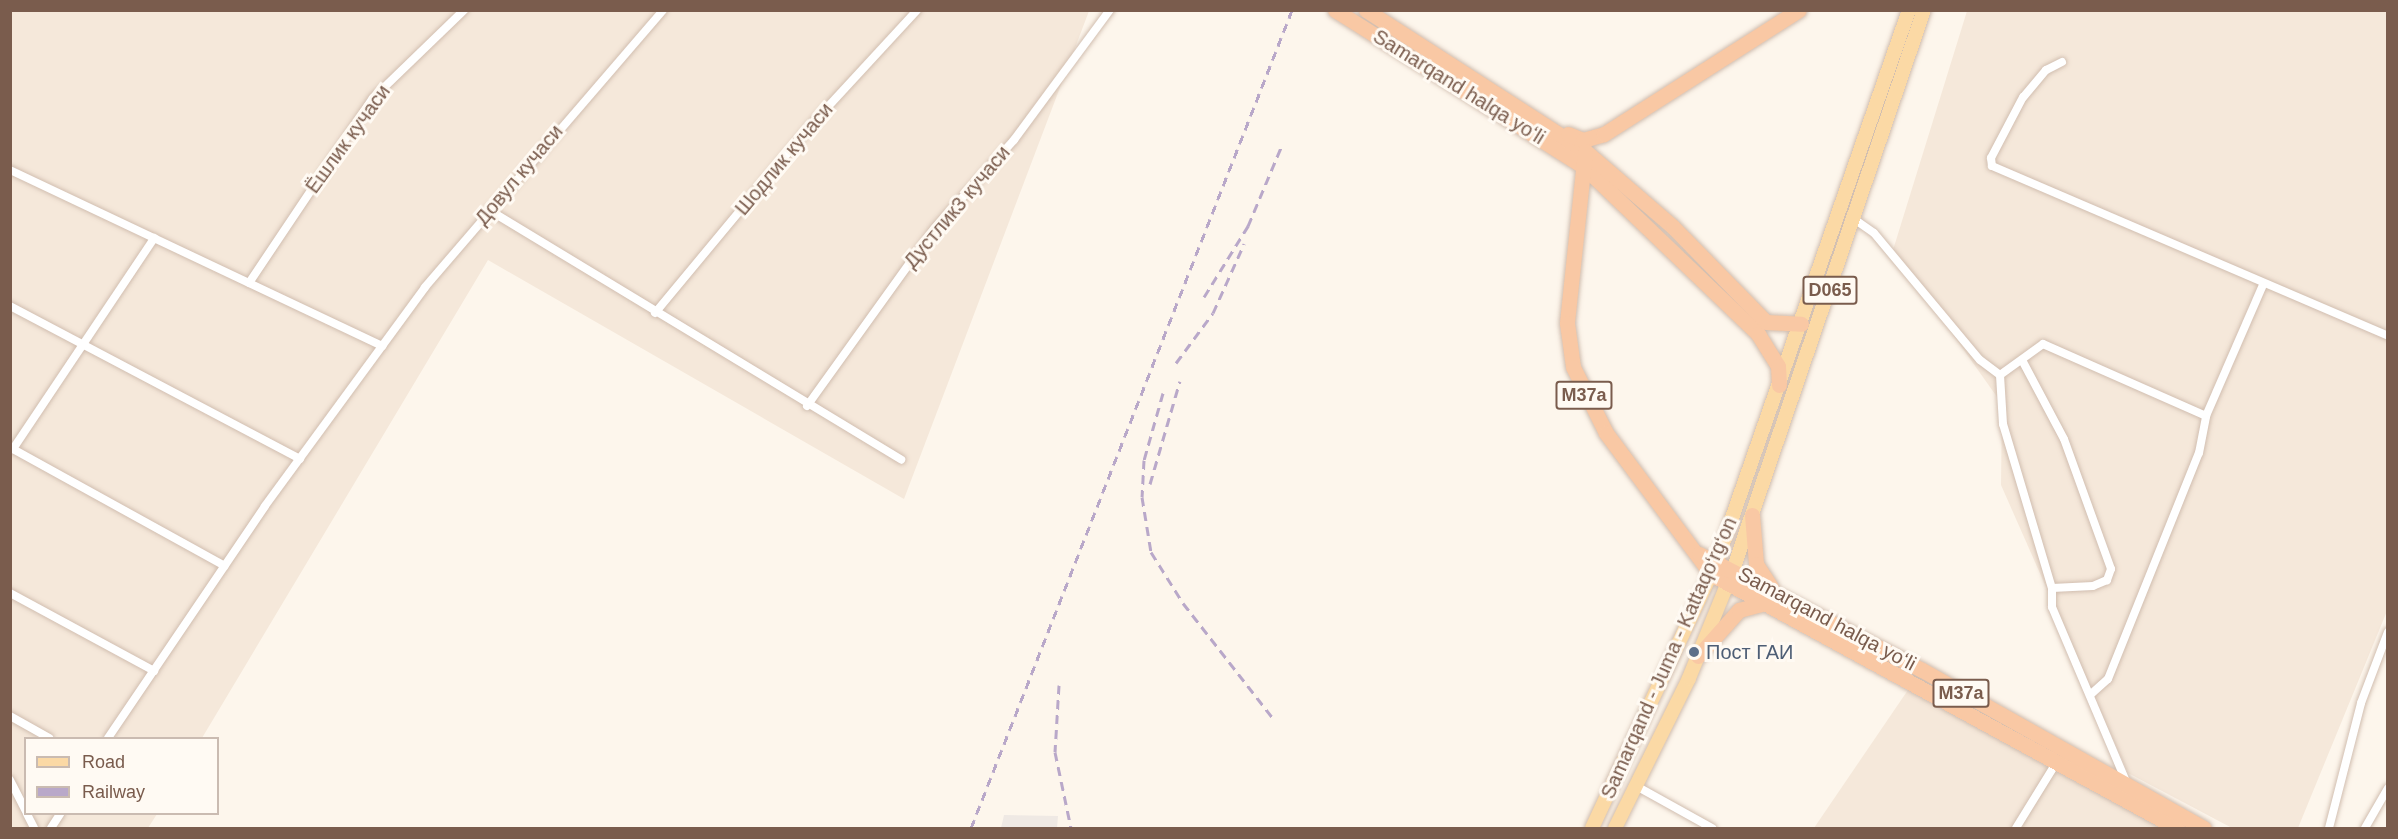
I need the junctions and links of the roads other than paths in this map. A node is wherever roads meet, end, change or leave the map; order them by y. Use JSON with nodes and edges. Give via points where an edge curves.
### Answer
{"nodes":[{"id":1,"x":663,"y":10,"type":"edge"},
{"id":2,"x":917,"y":10,"type":"edge"},
{"id":3,"x":1110,"y":10,"type":"edge"},
{"id":4,"x":1335,"y":10,"type":"edge"},
{"id":5,"x":1366,"y":10,"type":"edge"},
{"id":6,"x":1799,"y":10,"type":"edge"},
{"id":7,"x":1909,"y":10,"type":"edge"},
{"id":8,"x":1924,"y":10,"type":"edge"},
{"id":9,"x":460,"y":11,"type":"edge"},
{"id":10,"x":2062,"y":62,"type":"dead end"},
{"id":11,"x":1546,"y":126,"type":"junction"},
{"id":12,"x":1563,"y":152,"type":"junction"},
{"id":13,"x":1584,"y":158,"type":"junction"},
{"id":14,"x":10,"y":170,"type":"edge"},
{"id":15,"x":1579,"y":201,"type":"junction"},
{"id":16,"x":489,"y":210,"type":"junction"},
{"id":17,"x":1854,"y":219,"type":"junction"},
{"id":18,"x":154,"y":238,"type":"junction"},
{"id":19,"x":249,"y":283,"type":"junction"},
{"id":20,"x":2263,"y":285,"type":"junction"},
{"id":21,"x":10,"y":306,"type":"edge"},
{"id":22,"x":656,"y":313,"type":"junction"},
{"id":23,"x":1801,"y":324,"type":"junction"},
{"id":24,"x":2388,"y":336,"type":"edge"},
{"id":25,"x":81,"y":340,"type":"junction"},
{"id":26,"x":382,"y":346,"type":"junction"},
{"id":27,"x":2022,"y":360,"type":"junction"},
{"id":28,"x":2000,"y":375,"type":"junction"},
{"id":29,"x":1779,"y":385,"type":"junction"},
{"id":30,"x":807,"y":406,"type":"junction"},
{"id":31,"x":2206,"y":416,"type":"junction"},
{"id":32,"x":12,"y":448,"type":"edge"},
{"id":33,"x":300,"y":459,"type":"junction"},
{"id":34,"x":901,"y":460,"type":"dead end"},
{"id":35,"x":1752,"y":515,"type":"junction"},
{"id":36,"x":225,"y":566,"type":"junction"},
{"id":37,"x":1714,"y":567,"type":"junction"},
{"id":38,"x":1731,"y":577,"type":"junction"},
{"id":39,"x":2052,"y":588,"type":"junction"},
{"id":40,"x":10,"y":592,"type":"edge"},
{"id":41,"x":1771,"y":597,"type":"junction"},
{"id":42,"x":2388,"y":632,"type":"edge"},
{"id":43,"x":1698,"y":656,"type":"junction"},
{"id":44,"x":153,"y":671,"type":"junction"},
{"id":45,"x":2090,"y":695,"type":"junction"},
{"id":46,"x":10,"y":716,"type":"edge"},
{"id":47,"x":47,"y":737,"type":"edge"},
{"id":48,"x":109,"y":737,"type":"edge"},
{"id":49,"x":2060,"y":757,"type":"junction"},
{"id":50,"x":10,"y":780,"type":"edge"},
{"id":51,"x":1638,"y":787,"type":"junction"},
{"id":52,"x":2388,"y":788,"type":"edge"},
{"id":53,"x":2129,"y":789,"type":"junction"},
{"id":54,"x":24,"y":808,"type":"edge"},
{"id":55,"x":59,"y":815,"type":"edge"},
{"id":56,"x":51,"y":828,"type":"edge"},
{"id":57,"x":1592,"y":828,"type":"edge"},
{"id":58,"x":1615,"y":828,"type":"edge"},
{"id":59,"x":1712,"y":828,"type":"edge"},
{"id":60,"x":2016,"y":828,"type":"edge"},
{"id":61,"x":2177,"y":828,"type":"edge"},
{"id":62,"x":2204,"y":828,"type":"edge"},
{"id":63,"x":2330,"y":828,"type":"edge"},
{"id":64,"x":2365,"y":828,"type":"edge"}],
"edges":[{"from":1,"to":16,"type":"street","name":"Довул кучаси"},
{"from":2,"to":22,"type":"street","name":"Шодлик кучаси","via":[[811,125]]},
{"from":3,"to":30,"type":"street","name":"Дустлик3 кучаси","via":[[1014,140],[935,228]]},
{"from":4,"to":12,"type":"highway","name":"Samarqand halqa yoʻli"},
{"from":5,"to":11,"type":"highway","name":"Samarqand halqa yoʻli"},
{"from":6,"to":11,"type":"highway","via":[[1598,138],[1576,139]]},
{"from":7,"to":23,"type":"main road","name":"Samarqand - Juma - Kattaqo‘rg‘on","number":"D065"},
{"from":8,"to":17,"type":"main road","name":"Samarqand - Juma - Kattaqo‘rg‘on","number":"D065"},
{"from":9,"to":19,"type":"street","name":"Ёшлик кучаси","via":[[373,98]]},
{"from":10,"to":20,"type":"street","via":[[2046,70],[2023,97],[1992,166]]},
{"from":11,"to":13,"type":"highway","name":"Samarqand halqa yoʻli"},
{"from":12,"to":13,"type":"highway","name":"Samarqand halqa yoʻli"},
{"from":12,"to":15,"type":"highway","via":[[1576,171]]},
{"from":13,"to":15,"type":"highway","name":"Samarqand halqa yoʻli"},
{"from":13,"to":23,"type":"highway","name":"Samarqand halqa yoʻli","via":[[1658,213],[1766,322]]},
{"from":13,"to":29,"type":"highway","name":"Samarqand halqa yoʻli","via":[[1758,334],[1778,366]]},
{"from":14,"to":18,"type":"street"},
{"from":15,"to":37,"type":"highway","name":"Samarqand halqa yoʻli","number":"M37a","via":[[1567,323],[1575,374],[1606,433],[1699,554]]},
{"from":16,"to":22,"type":"street"},
{"from":16,"to":26,"type":"street","name":"Довул кучаси"},
{"from":17,"to":28,"type":"street","via":[[1874,233],[1980,360]]},
{"from":17,"to":35,"type":"main road","name":"Samarqand - Juma - Kattaqo‘rg‘on","number":"D065"},
{"from":18,"to":19,"type":"street"},
{"from":18,"to":25,"type":"street"},
{"from":19,"to":26,"type":"street"},
{"from":20,"to":24,"type":"street"},
{"from":20,"to":31,"type":"street"},
{"from":21,"to":25,"type":"street"},
{"from":22,"to":30,"type":"street"},
{"from":23,"to":29,"type":"main road","name":"Samarqand - Juma - Kattaqo‘rg‘on","number":"D065"},
{"from":25,"to":32,"type":"street"},
{"from":25,"to":33,"type":"street"},
{"from":26,"to":33,"type":"street","name":"Довул кучаси"},
{"from":27,"to":28,"type":"street"},
{"from":27,"to":31,"type":"street","via":[[2043,344]]},
{"from":27,"to":39,"type":"street","via":[[2064,439],[2111,569],[2107,580],[2093,586]]},
{"from":28,"to":39,"type":"street","via":[[2003,424]]},
{"from":29,"to":37,"type":"main road","name":"Samarqand - Juma - Kattaqo‘rg‘on","number":"D065"},
{"from":30,"to":34,"type":"street"},
{"from":31,"to":45,"type":"street","via":[[2199,453],[2108,679]]},
{"from":32,"to":36,"type":"street"},
{"from":33,"to":36,"type":"street","name":"Довул кучаси"},
{"from":35,"to":38,"type":"main road","name":"Samarqand - Juma - Kattaqo‘rg‘on","number":"D065"},
{"from":35,"to":41,"type":"highway","via":[[1756,564]]},
{"from":36,"to":44,"type":"street","name":"Довул кучаси"},
{"from":37,"to":38,"type":"highway","name":"Samarqand halqa yoʻli","number":"M37a"},
{"from":37,"to":57,"type":"main road","name":"Samarqand - Juma - Kattaqo‘rg‘on","number":"D065"},
{"from":38,"to":41,"type":"highway","name":"Samarqand halqa yoʻli","number":"M37a"},
{"from":38,"to":43,"type":"main road","name":"Samarqand - Juma - Kattaqo‘rg‘on","number":"D065"},
{"from":39,"to":45,"type":"street","via":[[2052,607]]},
{"from":40,"to":44,"type":"street"},
{"from":41,"to":43,"type":"highway","via":[[1739,610]]},
{"from":41,"to":49,"type":"highway","name":"Samarqand halqa yoʻli","number":"M37a"},
{"from":42,"to":63,"type":"street","via":[[2361,702]]},
{"from":43,"to":51,"type":"main road","name":"Samarqand - Juma - Kattaqo‘rg‘on","number":"D065"},
{"from":44,"to":48,"type":"street","name":"Довул кучаси"},
{"from":45,"to":53,"type":"street"},
{"from":46,"to":47,"type":"street"},
{"from":49,"to":53,"type":"highway","name":"Samarqand halqa yoʻli","number":"M37a"},
{"from":49,"to":60,"type":"street"},
{"from":49,"to":61,"type":"highway","name":"Samarqand halqa yoʻli","number":"M37a"},
{"from":50,"to":54,"type":"street"},
{"from":51,"to":58,"type":"main road","name":"Samarqand - Juma - Kattaqo‘rg‘on","number":"D065"},
{"from":51,"to":59,"type":"street"},
{"from":52,"to":64,"type":"street"},
{"from":53,"to":62,"type":"highway","name":"Samarqand halqa yoʻli","number":"M37a"},
{"from":55,"to":56,"type":"street"}]}
